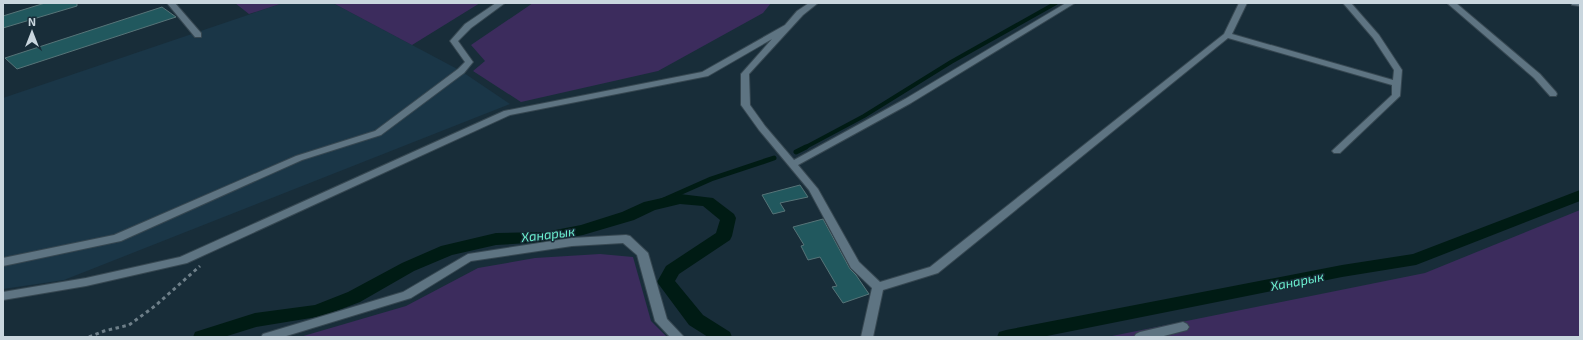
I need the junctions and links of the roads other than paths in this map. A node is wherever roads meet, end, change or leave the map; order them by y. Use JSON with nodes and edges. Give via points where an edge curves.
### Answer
{"nodes":[{"id":1,"x":171,"y":3,"type":"edge"},
{"id":2,"x":501,"y":3,"type":"edge"},
{"id":3,"x":814,"y":3,"type":"edge"},
{"id":4,"x":1071,"y":3,"type":"edge"},
{"id":5,"x":1243,"y":3,"type":"edge"},
{"id":6,"x":1347,"y":3,"type":"edge"},
{"id":7,"x":1451,"y":3,"type":"edge"},
{"id":8,"x":1575,"y":3,"type":"edge"},
{"id":9,"x":1580,"y":4,"type":"edge"},
{"id":10,"x":789,"y":26,"type":"junction"},
{"id":11,"x":198,"y":35,"type":"dead end"},
{"id":12,"x":1227,"y":35,"type":"junction"},
{"id":13,"x":1397,"y":84,"type":"junction"},
{"id":14,"x":1553,"y":94,"type":"dead end"},
{"id":15,"x":1337,"y":151,"type":"dead end"},
{"id":16,"x":793,"y":164,"type":"junction"},
{"id":17,"x":3,"y":262,"type":"edge"},
{"id":18,"x":878,"y":287,"type":"junction"},
{"id":19,"x":3,"y":296,"type":"edge"},
{"id":20,"x":1184,"y":327,"type":"dead end"},
{"id":21,"x":267,"y":337,"type":"edge"},
{"id":22,"x":678,"y":337,"type":"edge"},
{"id":23,"x":867,"y":337,"type":"edge"},
{"id":24,"x":1140,"y":337,"type":"edge"}],
"edges":[{"from":1,"to":11,"type":"street"},
{"from":2,"to":17,"type":"street","via":[[468,26],[454,41],[469,62],[461,71],[378,133],[299,158],[117,238]]},
{"from":3,"to":10,"type":"street","via":[[800,13]]},
{"from":4,"to":16,"type":"street","via":[[908,102]]},
{"from":5,"to":12,"type":"street"},
{"from":6,"to":13,"type":"street","via":[[1376,36],[1398,70]]},
{"from":7,"to":14,"type":"street","via":[[1538,76]]},
{"from":8,"to":9,"type":"street"},
{"from":10,"to":16,"type":"street","via":[[745,74],[746,105]]},
{"from":10,"to":19,"type":"street","via":[[705,74],[507,113],[183,260],[86,282]]},
{"from":12,"to":13,"type":"street"},
{"from":12,"to":18,"type":"street","via":[[934,270],[890,286]]},
{"from":13,"to":15,"type":"street","via":[[1396,96]]},
{"from":16,"to":18,"type":"street","via":[[813,189],[855,265]]},
{"from":18,"to":23,"type":"street"},
{"from":20,"to":24,"type":"street"},
{"from":21,"to":22,"type":"street","via":[[407,295],[468,258],[572,242],[626,239],[642,254],[661,321]]}]}
